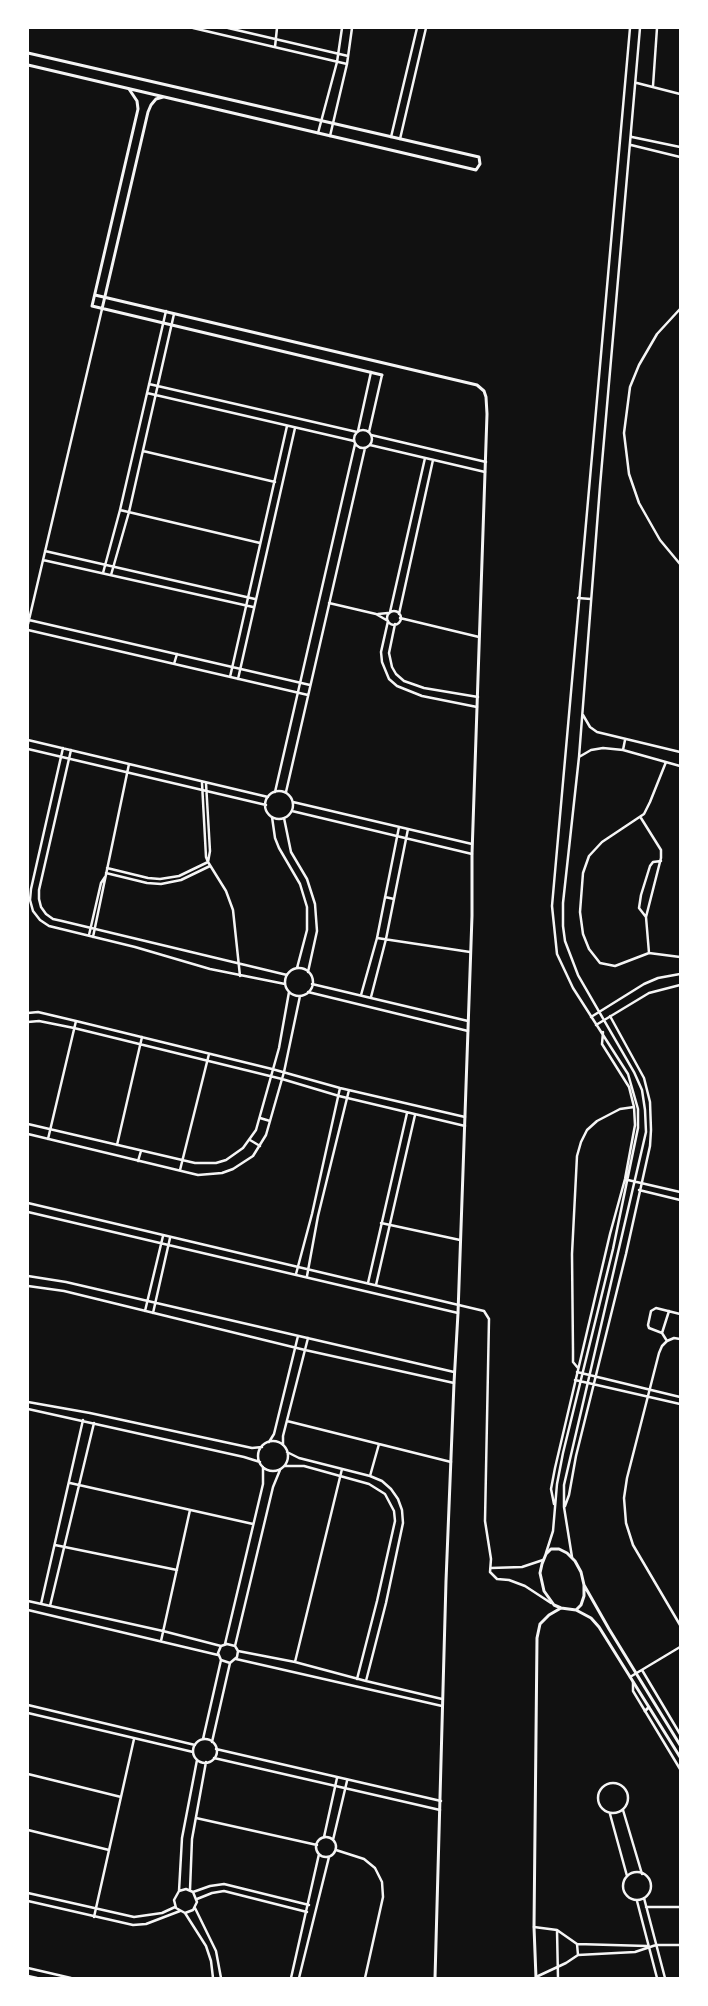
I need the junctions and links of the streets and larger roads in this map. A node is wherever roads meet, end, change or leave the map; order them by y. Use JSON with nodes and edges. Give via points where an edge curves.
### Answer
{"nodes":[{"id":1,"x":193,"y":28,"type":"edge"},
{"id":2,"x":228,"y":28,"type":"edge"},
{"id":3,"x":277,"y":28,"type":"edge"},
{"id":4,"x":342,"y":28,"type":"edge"},
{"id":5,"x":352,"y":28,"type":"edge"},
{"id":6,"x":417,"y":28,"type":"edge"},
{"id":7,"x":426,"y":28,"type":"edge"},
{"id":8,"x":630,"y":28,"type":"edge"},
{"id":9,"x":640,"y":28,"type":"edge"},
{"id":10,"x":657,"y":28,"type":"edge"},
{"id":11,"x":210,"y":30,"type":"edge"},
{"id":12,"x":276,"y":39,"type":"junction"},
{"id":13,"x":415,"y":40,"type":"junction"},
{"id":14,"x":423,"y":41,"type":"junction"},
{"id":15,"x":275,"y":47,"type":"junction"},
{"id":16,"x":28,"y":53,"type":"edge"},
{"id":17,"x":338,"y":54,"type":"junction"},
{"id":18,"x":348,"y":56,"type":"junction"},
{"id":19,"x":337,"y":62,"type":"junction"},
{"id":20,"x":347,"y":64,"type":"junction"},
{"id":21,"x":28,"y":65,"type":"edge"},
{"id":22,"x":636,"y":83,"type":"junction"},
{"id":23,"x":653,"y":86,"type":"junction"},
{"id":24,"x":129,"y":89,"type":"junction"},
{"id":25,"x":680,"y":94,"type":"edge"},
{"id":26,"x":164,"y":97,"type":"junction"},
{"id":27,"x":321,"y":121,"type":"junction"},
{"id":28,"x":332,"y":124,"type":"junction"},
{"id":29,"x":318,"y":133,"type":"junction"},
{"id":30,"x":330,"y":136,"type":"junction"},
{"id":31,"x":390,"y":137,"type":"junction"},
{"id":32,"x":632,"y":137,"type":"junction"},
{"id":33,"x":400,"y":139,"type":"junction"},
{"id":34,"x":631,"y":145,"type":"junction"},
{"id":35,"x":680,"y":147,"type":"edge"},
{"id":36,"x":680,"y":157,"type":"edge"},
{"id":37,"x":95,"y":294,"type":"junction"},
{"id":38,"x":104,"y":297,"type":"junction"},
{"id":39,"x":102,"y":308,"type":"junction"},
{"id":40,"x":680,"y":310,"type":"edge"},
{"id":41,"x":166,"y":311,"type":"junction"},
{"id":42,"x":174,"y":313,"type":"junction"},
{"id":43,"x":163,"y":323,"type":"junction"},
{"id":44,"x":172,"y":325,"type":"junction"},
{"id":45,"x":371,"y":372,"type":"junction"},
{"id":46,"x":382,"y":374,"type":"joint"},
{"id":47,"x":149,"y":384,"type":"junction"},
{"id":48,"x":158,"y":386,"type":"junction"},
{"id":49,"x":147,"y":393,"type":"junction"},
{"id":50,"x":155,"y":395,"type":"junction"},
{"id":51,"x":287,"y":426,"type":"junction"},
{"id":52,"x":295,"y":428,"type":"junction"},
{"id":53,"x":357,"y":432,"type":"junction"},
{"id":54,"x":370,"y":434,"type":"junction"},
{"id":55,"x":354,"y":443,"type":"junction"},
{"id":56,"x":370,"y":445,"type":"junction"},
{"id":57,"x":365,"y":448,"type":"junction"},
{"id":58,"x":143,"y":451,"type":"junction"},
{"id":59,"x":425,"y":458,"type":"junction"},
{"id":60,"x":433,"y":460,"type":"junction"},
{"id":61,"x":486,"y":462,"type":"junction"},
{"id":62,"x":485,"y":472,"type":"junction"},
{"id":63,"x":274,"y":482,"type":"junction"},
{"id":64,"x":120,"y":510,"type":"junction"},
{"id":65,"x":128,"y":512,"type":"junction"},
{"id":66,"x":260,"y":543,"type":"junction"},
{"id":67,"x":45,"y":551,"type":"junction"},
{"id":68,"x":43,"y":560,"type":"junction"},
{"id":69,"x":680,"y":564,"type":"edge"},
{"id":70,"x":105,"y":565,"type":"junction"},
{"id":71,"x":114,"y":567,"type":"junction"},
{"id":72,"x":103,"y":573,"type":"junction"},
{"id":73,"x":111,"y":575,"type":"junction"},
{"id":74,"x":248,"y":598,"type":"junction"},
{"id":75,"x":578,"y":598,"type":"junction"},
{"id":76,"x":256,"y":599,"type":"junction"},
{"id":77,"x":591,"y":599,"type":"junction"},
{"id":78,"x":329,"y":603,"type":"junction"},
{"id":79,"x":246,"y":606,"type":"junction"},
{"id":80,"x":254,"y":607,"type":"junction"},
{"id":81,"x":389,"y":613,"type":"junction"},
{"id":82,"x":376,"y":614,"type":"junction"},
{"id":83,"x":399,"y":614,"type":"junction"},
{"id":84,"x":400,"y":618,"type":"junction"},
{"id":85,"x":29,"y":619,"type":"edge"},
{"id":86,"x":388,"y":621,"type":"junction"},
{"id":87,"x":28,"y":624,"type":"edge"},
{"id":88,"x":395,"y":624,"type":"junction"},
{"id":89,"x":28,"y":630,"type":"edge"},
{"id":90,"x":479,"y":637,"type":"junction"},
{"id":91,"x":177,"y":654,"type":"junction"},
{"id":92,"x":174,"y":664,"type":"junction"},
{"id":93,"x":232,"y":667,"type":"junction"},
{"id":94,"x":240,"y":668,"type":"junction"},
{"id":95,"x":230,"y":677,"type":"junction"},
{"id":96,"x":238,"y":678,"type":"junction"},
{"id":97,"x":300,"y":682,"type":"junction"},
{"id":98,"x":310,"y":685,"type":"junction"},
{"id":99,"x":298,"y":692,"type":"junction"},
{"id":100,"x":308,"y":695,"type":"junction"},
{"id":101,"x":478,"y":697,"type":"junction"},
{"id":102,"x":477,"y":707,"type":"junction"},
{"id":103,"x":582,"y":713,"type":"junction"},
{"id":104,"x":28,"y":740,"type":"edge"},
{"id":105,"x":625,"y":740,"type":"junction"},
{"id":106,"x":63,"y":748,"type":"junction"},
{"id":107,"x":28,"y":749,"type":"edge"},
{"id":108,"x":71,"y":750,"type":"junction"},
{"id":109,"x":623,"y":750,"type":"junction"},
{"id":110,"x":680,"y":752,"type":"edge"},
{"id":111,"x":61,"y":757,"type":"junction"},
{"id":112,"x":579,"y":757,"type":"junction"},
{"id":113,"x":69,"y":759,"type":"junction"},
{"id":114,"x":666,"y":762,"type":"junction"},
{"id":115,"x":129,"y":764,"type":"junction"},
{"id":116,"x":680,"y":766,"type":"edge"},
{"id":117,"x":127,"y":773,"type":"junction"},
{"id":118,"x":204,"y":782,"type":"junction"},
{"id":119,"x":202,"y":790,"type":"junction"},
{"id":120,"x":207,"y":792,"type":"junction"},
{"id":121,"x":275,"y":792,"type":"junction"},
{"id":122,"x":286,"y":792,"type":"junction"},
{"id":123,"x":268,"y":797,"type":"junction"},
{"id":124,"x":293,"y":802,"type":"junction"},
{"id":125,"x":266,"y":805,"type":"junction"},
{"id":126,"x":292,"y":812,"type":"junction"},
{"id":127,"x":272,"y":817,"type":"junction"},
{"id":128,"x":640,"y":817,"type":"junction"},
{"id":129,"x":284,"y":818,"type":"junction"},
{"id":130,"x":399,"y":827,"type":"junction"},
{"id":131,"x":408,"y":829,"type":"junction"},
{"id":132,"x":397,"y":836,"type":"junction"},
{"id":133,"x":406,"y":838,"type":"junction"},
{"id":134,"x":472,"y":844,"type":"junction"},
{"id":135,"x":472,"y":854,"type":"junction"},
{"id":136,"x":661,"y":861,"type":"junction"},
{"id":137,"x":208,"y":862,"type":"junction"},
{"id":138,"x":210,"y":866,"type":"junction"},
{"id":139,"x":107,"y":868,"type":"junction"},
{"id":140,"x":105,"y":875,"type":"junction"},
{"id":141,"x":385,"y":897,"type":"junction"},
{"id":142,"x":394,"y":899,"type":"junction"},
{"id":143,"x":646,"y":917,"type":"junction"},
{"id":144,"x":90,"y":928,"type":"junction"},
{"id":145,"x":95,"y":929,"type":"junction"},
{"id":146,"x":88,"y":936,"type":"junction"},
{"id":147,"x":93,"y":937,"type":"junction"},
{"id":148,"x":377,"y":938,"type":"junction"},
{"id":149,"x":386,"y":939,"type":"junction"},
{"id":150,"x":470,"y":952,"type":"junction"},
{"id":151,"x":649,"y":954,"type":"junction"},
{"id":152,"x":680,"y":957,"type":"edge"},
{"id":153,"x":239,"y":963,"type":"junction"},
{"id":154,"x":298,"y":968,"type":"junction"},
{"id":155,"x":308,"y":972,"type":"junction"},
{"id":156,"x":680,"y":974,"type":"edge"},
{"id":157,"x":287,"y":975,"type":"junction"},
{"id":158,"x":240,"y":976,"type":"junction"},
{"id":159,"x":285,"y":984,"type":"junction"},
{"id":160,"x":312,"y":984,"type":"junction"},
{"id":161,"x":680,"y":985,"type":"edge"},
{"id":162,"x":289,"y":992,"type":"junction"},
{"id":163,"x":308,"y":992,"type":"junction"},
{"id":164,"x":360,"y":995,"type":"junction"},
{"id":165,"x":300,"y":996,"type":"junction"},
{"id":166,"x":371,"y":998,"type":"junction"},
{"id":167,"x":599,"y":1012,"type":"junction"},
{"id":168,"x":28,"y":1013,"type":"edge"},
{"id":169,"x":610,"y":1016,"type":"junction"},
{"id":170,"x":590,"y":1017,"type":"junction"},
{"id":171,"x":604,"y":1020,"type":"junction"},
{"id":172,"x":76,"y":1021,"type":"junction"},
{"id":173,"x":468,"y":1021,"type":"junction"},
{"id":174,"x":28,"y":1022,"type":"edge"},
{"id":175,"x":596,"y":1025,"type":"junction"},
{"id":176,"x":74,"y":1028,"type":"junction"},
{"id":177,"x":468,"y":1031,"type":"junction"},
{"id":178,"x":603,"y":1032,"type":"junction"},
{"id":179,"x":142,"y":1037,"type":"junction"},
{"id":180,"x":140,"y":1044,"type":"junction"},
{"id":181,"x":209,"y":1054,"type":"junction"},
{"id":182,"x":207,"y":1061,"type":"junction"},
{"id":183,"x":272,"y":1069,"type":"junction"},
{"id":184,"x":284,"y":1072,"type":"junction"},
{"id":185,"x":270,"y":1077,"type":"junction"},
{"id":186,"x":282,"y":1079,"type":"junction"},
{"id":187,"x":340,"y":1088,"type":"junction"},
{"id":188,"x":349,"y":1090,"type":"junction"},
{"id":189,"x":339,"y":1096,"type":"junction"},
{"id":190,"x":348,"y":1098,"type":"junction"},
{"id":191,"x":634,"y":1107,"type":"junction"},
{"id":192,"x":407,"y":1113,"type":"junction"},
{"id":193,"x":416,"y":1115,"type":"junction"},
{"id":194,"x":465,"y":1117,"type":"junction"},
{"id":195,"x":259,"y":1118,"type":"junction"},
{"id":196,"x":270,"y":1121,"type":"junction"},
{"id":197,"x":28,"y":1124,"type":"edge"},
{"id":198,"x":465,"y":1126,"type":"junction"},
{"id":199,"x":50,"y":1129,"type":"junction"},
{"id":200,"x":28,"y":1134,"type":"edge"},
{"id":201,"x":48,"y":1139,"type":"junction"},
{"id":202,"x":250,"y":1140,"type":"junction"},
{"id":203,"x":117,"y":1145,"type":"junction"},
{"id":204,"x":260,"y":1146,"type":"junction"},
{"id":205,"x":141,"y":1151,"type":"junction"},
{"id":206,"x":399,"y":1154,"type":"junction"},
{"id":207,"x":407,"y":1156,"type":"junction"},
{"id":208,"x":182,"y":1160,"type":"junction"},
{"id":209,"x":138,"y":1161,"type":"junction"},
{"id":210,"x":180,"y":1170,"type":"junction"},
{"id":211,"x":393,"y":1177,"type":"junction"},
{"id":212,"x":401,"y":1179,"type":"junction"},
{"id":213,"x":627,"y":1180,"type":"junction"},
{"id":214,"x":635,"y":1182,"type":"junction"},
{"id":215,"x":641,"y":1183,"type":"junction"},
{"id":216,"x":625,"y":1187,"type":"junction"},
{"id":217,"x":634,"y":1189,"type":"junction"},
{"id":218,"x":639,"y":1190,"type":"junction"},
{"id":219,"x":680,"y":1192,"type":"edge"},
{"id":220,"x":680,"y":1200,"type":"edge"},
{"id":221,"x":28,"y":1203,"type":"edge"},
{"id":222,"x":28,"y":1212,"type":"edge"},
{"id":223,"x":381,"y":1223,"type":"junction"},
{"id":224,"x":390,"y":1225,"type":"junction"},
{"id":225,"x":163,"y":1236,"type":"junction"},
{"id":226,"x":170,"y":1238,"type":"junction"},
{"id":227,"x":461,"y":1240,"type":"junction"},
{"id":228,"x":161,"y":1244,"type":"junction"},
{"id":229,"x":168,"y":1246,"type":"junction"},
{"id":230,"x":376,"y":1247,"type":"junction"},
{"id":231,"x":384,"y":1249,"type":"junction"},
{"id":232,"x":297,"y":1266,"type":"junction"},
{"id":233,"x":308,"y":1268,"type":"junction"},
{"id":234,"x":296,"y":1274,"type":"junction"},
{"id":235,"x":28,"y":1276,"type":"edge"},
{"id":236,"x":307,"y":1276,"type":"junction"},
{"id":237,"x":368,"y":1283,"type":"junction"},
{"id":238,"x":376,"y":1285,"type":"junction"},
{"id":239,"x":28,"y":1286,"type":"edge"},
{"id":240,"x":147,"y":1301,"type":"junction"},
{"id":241,"x":155,"y":1303,"type":"junction"},
{"id":242,"x":458,"y":1305,"type":"junction"},
{"id":243,"x":145,"y":1311,"type":"junction"},
{"id":244,"x":669,"y":1311,"type":"junction"},
{"id":245,"x":153,"y":1313,"type":"junction"},
{"id":246,"x":458,"y":1313,"type":"junction"},
{"id":247,"x":680,"y":1314,"type":"edge"},
{"id":248,"x":662,"y":1334,"type":"junction"},
{"id":249,"x":298,"y":1336,"type":"junction"},
{"id":250,"x":308,"y":1338,"type":"junction"},
{"id":251,"x":680,"y":1339,"type":"edge"},
{"id":252,"x":667,"y":1341,"type":"junction"},
{"id":253,"x":295,"y":1347,"type":"junction"},
{"id":254,"x":305,"y":1350,"type":"junction"},
{"id":255,"x":577,"y":1371,"type":"junction"},
{"id":256,"x":454,"y":1372,"type":"junction"},
{"id":257,"x":583,"y":1374,"type":"junction"},
{"id":258,"x":589,"y":1375,"type":"junction"},
{"id":259,"x":595,"y":1377,"type":"junction"},
{"id":260,"x":575,"y":1380,"type":"junction"},
{"id":261,"x":581,"y":1381,"type":"junction"},
{"id":262,"x":588,"y":1382,"type":"junction"},
{"id":263,"x":454,"y":1383,"type":"junction"},
{"id":264,"x":593,"y":1384,"type":"junction"},
{"id":265,"x":650,"y":1390,"type":"junction"},
{"id":266,"x":648,"y":1397,"type":"junction"},
{"id":267,"x":680,"y":1397,"type":"edge"},
{"id":268,"x":28,"y":1402,"type":"edge"},
{"id":269,"x":680,"y":1404,"type":"edge"},
{"id":270,"x":28,"y":1409,"type":"edge"},
{"id":271,"x":90,"y":1413,"type":"junction"},
{"id":272,"x":568,"y":1414,"type":"junction"},
{"id":273,"x":573,"y":1416,"type":"junction"},
{"id":274,"x":83,"y":1420,"type":"junction"},
{"id":275,"x":287,"y":1421,"type":"junction"},
{"id":276,"x":88,"y":1422,"type":"junction"},
{"id":277,"x":94,"y":1423,"type":"junction"},
{"id":278,"x":269,"y":1442,"type":"junction"},
{"id":279,"x":379,"y":1444,"type":"junction"},
{"id":280,"x":283,"y":1445,"type":"junction"},
{"id":281,"x":262,"y":1447,"type":"junction"},
{"id":282,"x":288,"y":1452,"type":"junction"},
{"id":283,"x":260,"y":1462,"type":"junction"},
{"id":284,"x":452,"y":1462,"type":"junction"},
{"id":285,"x":285,"y":1466,"type":"junction"},
{"id":286,"x":263,"y":1467,"type":"junction"},
{"id":287,"x":342,"y":1469,"type":"junction"},
{"id":288,"x":280,"y":1470,"type":"junction"},
{"id":289,"x":341,"y":1476,"type":"junction"},
{"id":290,"x":370,"y":1476,"type":"junction"},
{"id":291,"x":70,"y":1483,"type":"junction"},
{"id":292,"x":80,"y":1484,"type":"junction"},
{"id":293,"x":555,"y":1507,"type":"junction"},
{"id":294,"x":564,"y":1507,"type":"junction"},
{"id":295,"x":190,"y":1510,"type":"junction"},
{"id":296,"x":252,"y":1524,"type":"junction"},
{"id":297,"x":55,"y":1545,"type":"junction"},
{"id":298,"x":64,"y":1547,"type":"junction"},
{"id":299,"x":546,"y":1554,"type":"junction"},
{"id":300,"x":572,"y":1559,"type":"junction"},
{"id":301,"x":543,"y":1560,"type":"junction"},
{"id":302,"x":490,"y":1568,"type":"junction"},
{"id":303,"x":177,"y":1570,"type":"junction"},
{"id":304,"x":584,"y":1584,"type":"junction"},
{"id":305,"x":28,"y":1601,"type":"edge"},
{"id":306,"x":377,"y":1601,"type":"junction"},
{"id":307,"x":386,"y":1603,"type":"junction"},
{"id":308,"x":41,"y":1604,"type":"junction"},
{"id":309,"x":554,"y":1605,"type":"junction"},
{"id":310,"x":46,"y":1606,"type":"junction"},
{"id":311,"x":50,"y":1606,"type":"junction"},
{"id":312,"x":561,"y":1608,"type":"junction"},
{"id":313,"x":28,"y":1610,"type":"edge"},
{"id":314,"x":576,"y":1610,"type":"junction"},
{"id":315,"x":44,"y":1614,"type":"junction"},
{"id":316,"x":680,"y":1625,"type":"edge"},
{"id":317,"x":163,"y":1631,"type":"junction"},
{"id":318,"x":161,"y":1641,"type":"junction"},
{"id":319,"x":223,"y":1645,"type":"junction"},
{"id":320,"x":235,"y":1646,"type":"junction"},
{"id":321,"x":680,"y":1647,"type":"edge"},
{"id":322,"x":238,"y":1651,"type":"junction"},
{"id":323,"x":218,"y":1655,"type":"junction"},
{"id":324,"x":236,"y":1658,"type":"junction"},
{"id":325,"x":221,"y":1660,"type":"junction"},
{"id":326,"x":295,"y":1662,"type":"junction"},
{"id":327,"x":230,"y":1663,"type":"junction"},
{"id":328,"x":642,"y":1670,"type":"junction"},
{"id":329,"x":637,"y":1673,"type":"junction"},
{"id":330,"x":630,"y":1677,"type":"junction"},
{"id":331,"x":357,"y":1679,"type":"junction"},
{"id":332,"x":364,"y":1681,"type":"junction"},
{"id":333,"x":633,"y":1682,"type":"junction"},
{"id":334,"x":360,"y":1688,"type":"junction"},
{"id":335,"x":444,"y":1699,"type":"junction"},
{"id":336,"x":28,"y":1706,"type":"edge"},
{"id":337,"x":444,"y":1706,"type":"junction"},
{"id":338,"x":649,"y":1707,"type":"junction"},
{"id":339,"x":645,"y":1711,"type":"junction"},
{"id":340,"x":28,"y":1713,"type":"edge"},
{"id":341,"x":680,"y":1734,"type":"edge"},
{"id":342,"x":134,"y":1739,"type":"junction"},
{"id":343,"x":203,"y":1739,"type":"junction"},
{"id":344,"x":212,"y":1742,"type":"junction"},
{"id":345,"x":195,"y":1744,"type":"junction"},
{"id":346,"x":680,"y":1745,"type":"edge"},
{"id":347,"x":216,"y":1749,"type":"junction"},
{"id":348,"x":193,"y":1752,"type":"junction"},
{"id":349,"x":680,"y":1757,"type":"edge"},
{"id":350,"x":214,"y":1758,"type":"junction"},
{"id":351,"x":197,"y":1760,"type":"junction"},
{"id":352,"x":206,"y":1762,"type":"junction"},
{"id":353,"x":680,"y":1769,"type":"edge"},
{"id":354,"x":28,"y":1774,"type":"edge"},
{"id":355,"x":338,"y":1778,"type":"junction"},
{"id":356,"x":347,"y":1780,"type":"junction"},
{"id":357,"x":335,"y":1787,"type":"junction"},
{"id":358,"x":345,"y":1789,"type":"junction"},
{"id":359,"x":121,"y":1797,"type":"junction"},
{"id":360,"x":441,"y":1801,"type":"junction"},
{"id":361,"x":440,"y":1810,"type":"junction"},
{"id":362,"x":623,"y":1810,"type":"junction"},
{"id":363,"x":610,"y":1814,"type":"junction"},
{"id":364,"x":196,"y":1818,"type":"junction"},
{"id":365,"x":28,"y":1830,"type":"edge"},
{"id":366,"x":324,"y":1838,"type":"junction"},
{"id":367,"x":333,"y":1840,"type":"junction"},
{"id":368,"x":317,"y":1846,"type":"junction"},
{"id":369,"x":109,"y":1850,"type":"junction"},
{"id":370,"x":336,"y":1850,"type":"junction"},
{"id":371,"x":319,"y":1854,"type":"junction"},
{"id":372,"x":329,"y":1857,"type":"junction"},
{"id":373,"x":642,"y":1874,"type":"junction"},
{"id":374,"x":627,"y":1876,"type":"junction"},
{"id":375,"x":179,"y":1891,"type":"junction"},
{"id":376,"x":192,"y":1891,"type":"junction"},
{"id":377,"x":28,"y":1893,"type":"edge"},
{"id":378,"x":644,"y":1898,"type":"junction"},
{"id":379,"x":197,"y":1899,"type":"junction"},
{"id":380,"x":637,"y":1900,"type":"junction"},
{"id":381,"x":28,"y":1901,"type":"edge"},
{"id":382,"x":309,"y":1905,"type":"junction"},
{"id":383,"x":175,"y":1907,"type":"junction"},
{"id":384,"x":195,"y":1907,"type":"junction"},
{"id":385,"x":646,"y":1907,"type":"junction"},
{"id":386,"x":680,"y":1907,"type":"edge"},
{"id":387,"x":96,"y":1909,"type":"junction"},
{"id":388,"x":180,"y":1911,"type":"junction"},
{"id":389,"x":307,"y":1911,"type":"junction"},
{"id":390,"x":185,"y":1912,"type":"junction"},
{"id":391,"x":315,"y":1912,"type":"junction"},
{"id":392,"x":94,"y":1917,"type":"junction"},
{"id":393,"x":534,"y":1927,"type":"junction"},
{"id":394,"x":556,"y":1930,"type":"junction"},
{"id":395,"x":577,"y":1944,"type":"junction"},
{"id":396,"x":656,"y":1945,"type":"junction"},
{"id":397,"x":680,"y":1945,"type":"edge"},
{"id":398,"x":648,"y":1947,"type":"junction"},
{"id":399,"x":578,"y":1955,"type":"junction"},
{"id":400,"x":558,"y":1967,"type":"junction"},
{"id":401,"x":28,"y":1968,"type":"edge"},
{"id":402,"x":28,"y":1976,"type":"edge"},
{"id":403,"x":37,"y":1978,"type":"edge"},
{"id":404,"x":71,"y":1978,"type":"edge"},
{"id":405,"x":213,"y":1978,"type":"edge"},
{"id":406,"x":222,"y":1978,"type":"edge"},
{"id":407,"x":291,"y":1978,"type":"edge"},
{"id":408,"x":299,"y":1978,"type":"edge"},
{"id":409,"x":365,"y":1978,"type":"edge"},
{"id":410,"x":435,"y":1978,"type":"edge"},
{"id":411,"x":536,"y":1978,"type":"edge"},
{"id":412,"x":558,"y":1978,"type":"edge"},
{"id":413,"x":657,"y":1978,"type":"edge"},
{"id":414,"x":665,"y":1978,"type":"edge"}],
"edges":[{"from":1,"to":11,"type":"street"},
{"from":2,"to":12,"type":"street"},
{"from":3,"to":12,"type":"street"},
{"from":4,"to":17,"type":"street"},
{"from":5,"to":18,"type":"street"},
{"from":6,"to":13,"type":"street"},
{"from":7,"to":14,"type":"street"},
{"from":8,"to":75,"type":"street"},
{"from":9,"to":22,"type":"street"},
{"from":10,"to":23,"type":"street"},
{"from":11,"to":15,"type":"street"},
{"from":12,"to":15,"type":"street"},
{"from":12,"to":17,"type":"street"},
{"from":13,"to":14,"type":"street"},
{"from":13,"to":31,"type":"street"},
{"from":14,"to":33,"type":"street"},
{"from":15,"to":19,"type":"street"},
{"from":16,"to":27,"type":"street"},
{"from":17,"to":18,"type":"street"},
{"from":17,"to":19,"type":"street"},
{"from":18,"to":20,"type":"street"},
{"from":19,"to":20,"type":"street"},
{"from":19,"to":27,"type":"street"},
{"from":20,"to":28,"type":"street"},
{"from":21,"to":24,"type":"street"},
{"from":22,"to":23,"type":"street"},
{"from":22,"to":32,"type":"street"},
{"from":23,"to":25,"type":"street"},
{"from":24,"to":26,"type":"street"},
{"from":24,"to":37,"type":"street","via":[[138,109]]},
{"from":26,"to":29,"type":"street"},
{"from":26,"to":38,"type":"street","via":[[150,105]]},
{"from":27,"to":28,"type":"street"},
{"from":27,"to":29,"type":"street"},
{"from":28,"to":30,"type":"street"},
{"from":28,"to":31,"type":"street"},
{"from":29,"to":30,"type":"street"},
{"from":30,"to":33,"type":"street","via":[[476,170],[480,164],[479,157]]},
{"from":31,"to":33,"type":"street"},
{"from":32,"to":34,"type":"street"},
{"from":32,"to":35,"type":"street"},
{"from":34,"to":36,"type":"street"},
{"from":34,"to":77,"type":"street"},
{"from":37,"to":38,"type":"street"},
{"from":37,"to":39,"type":"street","via":[[92,306]]},
{"from":38,"to":39,"type":"street"},
{"from":38,"to":41,"type":"street"},
{"from":39,"to":43,"type":"street"},
{"from":39,"to":67,"type":"street"},
{"from":40,"to":69,"type":"street","via":[[657,334],[639,365],[630,387],[624,433],[630,474],[639,503],[660,540]]},
{"from":41,"to":42,"type":"street"},
{"from":41,"to":43,"type":"street"},
{"from":42,"to":44,"type":"street"},
{"from":42,"to":61,"type":"street","via":[[477,385],[485,395]]},
{"from":43,"to":44,"type":"street"},
{"from":43,"to":47,"type":"street"},
{"from":44,"to":45,"type":"street"},
{"from":44,"to":48,"type":"street"},
{"from":45,"to":46,"type":"street"},
{"from":45,"to":53,"type":"street"},
{"from":46,"to":54,"type":"street"},
{"from":47,"to":48,"type":"street"},
{"from":47,"to":49,"type":"street"},
{"from":48,"to":50,"type":"street"},
{"from":48,"to":53,"type":"street"},
{"from":49,"to":50,"type":"street"},
{"from":49,"to":64,"type":"street"},
{"from":50,"to":51,"type":"street"},
{"from":50,"to":58,"type":"street"},
{"from":51,"to":52,"type":"street"},
{"from":51,"to":63,"type":"street"},
{"from":52,"to":55,"type":"street"},
{"from":52,"to":76,"type":"street"},
{"from":53,"to":54,"type":"street","via":[[362,430]]},
{"from":53,"to":55,"type":"street"},
{"from":54,"to":56,"type":"street"},
{"from":54,"to":61,"type":"street"},
{"from":55,"to":57,"type":"street","via":[[358,448]]},
{"from":55,"to":97,"type":"street"},
{"from":56,"to":57,"type":"street"},
{"from":56,"to":59,"type":"street"},
{"from":57,"to":78,"type":"street"},
{"from":58,"to":63,"type":"street"},
{"from":58,"to":65,"type":"street"},
{"from":59,"to":60,"type":"street"},
{"from":59,"to":81,"type":"street"},
{"from":60,"to":62,"type":"street"},
{"from":60,"to":83,"type":"street"},
{"from":61,"to":62,"type":"street"},
{"from":62,"to":90,"type":"street"},
{"from":63,"to":66,"type":"street"},
{"from":64,"to":65,"type":"street"},
{"from":64,"to":70,"type":"street"},
{"from":65,"to":66,"type":"street"},
{"from":65,"to":71,"type":"street"},
{"from":66,"to":74,"type":"street"},
{"from":67,"to":68,"type":"street"},
{"from":67,"to":70,"type":"street"},
{"from":68,"to":72,"type":"street"},
{"from":68,"to":85,"type":"street"},
{"from":70,"to":71,"type":"street"},
{"from":70,"to":72,"type":"street"},
{"from":71,"to":73,"type":"street"},
{"from":71,"to":74,"type":"street"},
{"from":72,"to":73,"type":"street"},
{"from":73,"to":79,"type":"street"},
{"from":74,"to":76,"type":"street"},
{"from":74,"to":79,"type":"street"},
{"from":75,"to":77,"type":"street"},
{"from":75,"to":170,"type":"street","via":[[552,906],[557,954]]},
{"from":76,"to":80,"type":"street"},
{"from":77,"to":103,"type":"street"},
{"from":78,"to":82,"type":"street"},
{"from":78,"to":98,"type":"street"},
{"from":79,"to":80,"type":"street"},
{"from":79,"to":93,"type":"street"},
{"from":80,"to":94,"type":"street"},
{"from":81,"to":82,"type":"street"},
{"from":81,"to":83,"type":"street","via":[[396,611]]},
{"from":81,"to":86,"type":"street"},
{"from":82,"to":86,"type":"street"},
{"from":83,"to":84,"type":"street"},
{"from":84,"to":88,"type":"street"},
{"from":84,"to":90,"type":"street"},
{"from":85,"to":87,"type":"street"},
{"from":85,"to":91,"type":"street"},
{"from":86,"to":88,"type":"street"},
{"from":86,"to":102,"type":"street","via":[[381,652],[389,679],[397,686],[422,696]]},
{"from":88,"to":101,"type":"street","via":[[388,653],[396,674],[404,681],[424,688]]},
{"from":89,"to":92,"type":"street"},
{"from":90,"to":101,"type":"street"},
{"from":91,"to":92,"type":"street"},
{"from":91,"to":93,"type":"street"},
{"from":92,"to":95,"type":"street"},
{"from":93,"to":94,"type":"street"},
{"from":93,"to":95,"type":"street"},
{"from":94,"to":96,"type":"street"},
{"from":94,"to":97,"type":"street"},
{"from":95,"to":96,"type":"street"},
{"from":96,"to":99,"type":"street"},
{"from":97,"to":98,"type":"street"},
{"from":97,"to":99,"type":"street"},
{"from":98,"to":100,"type":"street"},
{"from":99,"to":100,"type":"street"},
{"from":99,"to":121,"type":"street"},
{"from":100,"to":122,"type":"street"},
{"from":101,"to":102,"type":"street"},
{"from":102,"to":134,"type":"street"},
{"from":103,"to":105,"type":"street","via":[[597,732]]},
{"from":103,"to":112,"type":"street"},
{"from":104,"to":106,"type":"street"},
{"from":105,"to":109,"type":"street"},
{"from":105,"to":110,"type":"street"},
{"from":106,"to":108,"type":"street"},
{"from":106,"to":111,"type":"street"},
{"from":107,"to":111,"type":"street"},
{"from":108,"to":113,"type":"street"},
{"from":108,"to":115,"type":"street"},
{"from":109,"to":112,"type":"street","via":[[597,748]]},
{"from":109,"to":114,"type":"street"},
{"from":111,"to":113,"type":"street"},
{"from":111,"to":146,"type":"street","via":[[30,900],[33,911],[49,926]]},
{"from":112,"to":167,"type":"street","via":[[563,926],[572,962]]},
{"from":113,"to":117,"type":"street"},
{"from":113,"to":144,"type":"street","via":[[38,899],[46,914],[53,919]]},
{"from":114,"to":116,"type":"street"},
{"from":114,"to":128,"type":"street","via":[[650,802]]},
{"from":115,"to":117,"type":"street"},
{"from":115,"to":118,"type":"street"},
{"from":117,"to":119,"type":"street"},
{"from":117,"to":139,"type":"street"},
{"from":118,"to":119,"type":"street"},
{"from":118,"to":120,"type":"street"},
{"from":118,"to":123,"type":"street"},
{"from":119,"to":120,"type":"street"},
{"from":119,"to":137,"type":"street"},
{"from":120,"to":125,"type":"street"},
{"from":120,"to":137,"type":"street"},
{"from":121,"to":122,"type":"street"},
{"from":121,"to":123,"type":"street"},
{"from":122,"to":124,"type":"street"},
{"from":123,"to":125,"type":"street"},
{"from":124,"to":126,"type":"street"},
{"from":124,"to":130,"type":"street"},
{"from":125,"to":127,"type":"street"},
{"from":126,"to":129,"type":"street"},
{"from":126,"to":132,"type":"street"},
{"from":127,"to":129,"type":"street"},
{"from":127,"to":154,"type":"street","via":[[275,838],[300,884],[307,907],[307,930]]},
{"from":128,"to":136,"type":"street","via":[[660,850]]},
{"from":128,"to":151,"type":"street","via":[[602,842],[589,856],[580,912],[583,934],[600,963],[615,966]]},
{"from":129,"to":155,"type":"street","via":[[291,852],[307,879],[315,904],[317,931]]},
{"from":130,"to":131,"type":"street"},
{"from":130,"to":132,"type":"street"},
{"from":131,"to":133,"type":"street"},
{"from":131,"to":134,"type":"street"},
{"from":132,"to":133,"type":"street"},
{"from":132,"to":141,"type":"street"},
{"from":133,"to":135,"type":"street"},
{"from":133,"to":142,"type":"street"},
{"from":134,"to":135,"type":"street"},
{"from":135,"to":150,"type":"street"},
{"from":136,"to":143,"type":"street"},
{"from":136,"to":143,"type":"street","via":[[650,866],[641,895],[639,908]]},
{"from":137,"to":138,"type":"street"},
{"from":137,"to":139,"type":"street","via":[[184,874],[166,878],[148,878]]},
{"from":138,"to":140,"type":"street","via":[[181,880],[161,884]]},
{"from":138,"to":153,"type":"street","via":[[226,891],[233,910]]},
{"from":139,"to":140,"type":"street"},
{"from":140,"to":144,"type":"street"},
{"from":140,"to":145,"type":"street"},
{"from":141,"to":142,"type":"street"},
{"from":141,"to":148,"type":"street"},
{"from":142,"to":149,"type":"street"},
{"from":143,"to":151,"type":"street"},
{"from":144,"to":145,"type":"street"},
{"from":144,"to":146,"type":"street"},
{"from":145,"to":147,"type":"street"},
{"from":145,"to":153,"type":"street"},
{"from":146,"to":147,"type":"street"},
{"from":147,"to":158,"type":"street"},
{"from":148,"to":149,"type":"street"},
{"from":148,"to":164,"type":"street"},
{"from":149,"to":150,"type":"street"},
{"from":149,"to":166,"type":"street"},
{"from":150,"to":173,"type":"street"},
{"from":151,"to":152,"type":"street"},
{"from":153,"to":157,"type":"street"},
{"from":153,"to":158,"type":"street"},
{"from":154,"to":155,"type":"street"},
{"from":154,"to":157,"type":"street"},
{"from":155,"to":160,"type":"street"},
{"from":156,"to":167,"type":"street","via":[[644,984]]},
{"from":157,"to":159,"type":"street"},
{"from":158,"to":159,"type":"street"},
{"from":159,"to":162,"type":"street"},
{"from":160,"to":163,"type":"street"},
{"from":160,"to":164,"type":"street"},
{"from":161,"to":169,"type":"street","via":[[648,993]]},
{"from":162,"to":165,"type":"street"},
{"from":162,"to":183,"type":"street"},
{"from":163,"to":165,"type":"street"},
{"from":163,"to":177,"type":"street"},
{"from":164,"to":166,"type":"street"},
{"from":165,"to":184,"type":"street"},
{"from":166,"to":173,"type":"street"},
{"from":167,"to":170,"type":"street"},
{"from":167,"to":171,"type":"street"},
{"from":168,"to":172,"type":"street","via":[[38,1012]]},
{"from":169,"to":171,"type":"street"},
{"from":169,"to":215,"type":"street","via":[[648,1090],[651,1130]]},
{"from":170,"to":175,"type":"street"},
{"from":171,"to":175,"type":"street"},
{"from":171,"to":214,"type":"street","via":[[642,1090],[646,1132]]},
{"from":172,"to":176,"type":"street"},
{"from":172,"to":179,"type":"street"},
{"from":173,"to":177,"type":"street"},
{"from":174,"to":176,"type":"street","via":[[39,1020]]},
{"from":175,"to":178,"type":"street"},
{"from":176,"to":180,"type":"street"},
{"from":176,"to":199,"type":"street"},
{"from":177,"to":194,"type":"street"},
{"from":178,"to":191,"type":"street","via":[[602,1044],[628,1087]]},
{"from":178,"to":213,"type":"street","via":[[628,1074],[638,1109],[638,1128]]},
{"from":179,"to":180,"type":"street"},
{"from":179,"to":181,"type":"street"},
{"from":180,"to":182,"type":"street"},
{"from":180,"to":203,"type":"street"},
{"from":181,"to":182,"type":"street"},
{"from":181,"to":183,"type":"street"},
{"from":182,"to":185,"type":"street"},
{"from":182,"to":208,"type":"street"},
{"from":183,"to":184,"type":"street"},
{"from":183,"to":185,"type":"street"},
{"from":184,"to":186,"type":"street"},
{"from":184,"to":187,"type":"street"},
{"from":185,"to":186,"type":"street"},
{"from":185,"to":195,"type":"street"},
{"from":186,"to":189,"type":"street"},
{"from":186,"to":196,"type":"street"},
{"from":187,"to":188,"type":"street"},
{"from":187,"to":189,"type":"street"},
{"from":188,"to":190,"type":"street"},
{"from":188,"to":194,"type":"street"},
{"from":189,"to":190,"type":"street"},
{"from":189,"to":232,"type":"street"},
{"from":190,"to":192,"type":"street"},
{"from":190,"to":233,"type":"street"},
{"from":191,"to":213,"type":"street","via":[[635,1125]]},
{"from":191,"to":255,"type":"street","via":[[620,1109],[597,1121],[580,1142],[572,1254],[573,1351]]},
{"from":192,"to":193,"type":"street"},
{"from":192,"to":206,"type":"street"},
{"from":193,"to":198,"type":"street"},
{"from":193,"to":207,"type":"street"},
{"from":194,"to":198,"type":"street"},
{"from":195,"to":196,"type":"street"},
{"from":195,"to":202,"type":"street"},
{"from":196,"to":204,"type":"street"},
{"from":197,"to":199,"type":"street"},
{"from":198,"to":227,"type":"street"},
{"from":199,"to":201,"type":"street"},
{"from":199,"to":203,"type":"street"},
{"from":200,"to":201,"type":"street"},
{"from":201,"to":209,"type":"street"},
{"from":202,"to":204,"type":"street"},
{"from":202,"to":208,"type":"street","via":[[235,1155],[216,1163]]},
{"from":203,"to":205,"type":"street"},
{"from":204,"to":210,"type":"street","via":[[244,1163],[222,1173],[198,1175]]},
{"from":205,"to":208,"type":"street"},
{"from":205,"to":209,"type":"street"},
{"from":206,"to":207,"type":"street"},
{"from":206,"to":211,"type":"street"},
{"from":207,"to":212,"type":"street"},
{"from":208,"to":210,"type":"street"},
{"from":209,"to":210,"type":"street"},
{"from":211,"to":212,"type":"street"},
{"from":211,"to":223,"type":"street"},
{"from":212,"to":224,"type":"street"},
{"from":213,"to":214,"type":"street"},
{"from":213,"to":216,"type":"street"},
{"from":214,"to":215,"type":"street"},
{"from":214,"to":217,"type":"street"},
{"from":215,"to":218,"type":"street"},
{"from":215,"to":219,"type":"street"},
{"from":216,"to":217,"type":"street"},
{"from":216,"to":255,"type":"street","via":[[610,1234]]},
{"from":216,"to":257,"type":"street"},
{"from":217,"to":218,"type":"street"},
{"from":217,"to":258,"type":"street"},
{"from":218,"to":220,"type":"street"},
{"from":218,"to":259,"type":"street"},
{"from":221,"to":225,"type":"street"},
{"from":222,"to":228,"type":"street"},
{"from":223,"to":224,"type":"street"},
{"from":223,"to":230,"type":"street"},
{"from":224,"to":227,"type":"street"},
{"from":224,"to":231,"type":"street"},
{"from":225,"to":226,"type":"street"},
{"from":225,"to":228,"type":"street"},
{"from":226,"to":229,"type":"street"},
{"from":226,"to":232,"type":"street"},
{"from":227,"to":242,"type":"street"},
{"from":228,"to":229,"type":"street"},
{"from":228,"to":240,"type":"street"},
{"from":229,"to":234,"type":"street"},
{"from":229,"to":241,"type":"street"},
{"from":230,"to":231,"type":"street"},
{"from":230,"to":237,"type":"street"},
{"from":231,"to":238,"type":"street"},
{"from":232,"to":233,"type":"street"},
{"from":232,"to":234,"type":"street"},
{"from":233,"to":236,"type":"street"},
{"from":233,"to":237,"type":"street"},
{"from":234,"to":236,"type":"street"},
{"from":235,"to":240,"type":"street"},
{"from":236,"to":246,"type":"street"},
{"from":237,"to":238,"type":"street"},
{"from":238,"to":242,"type":"street"},
{"from":239,"to":243,"type":"street","via":[[64,1291]]},
{"from":240,"to":241,"type":"street"},
{"from":240,"to":243,"type":"street"},
{"from":241,"to":245,"type":"street"},
{"from":241,"to":249,"type":"street"},
{"from":242,"to":246,"type":"street"},
{"from":242,"to":302,"type":"street","via":[[484,1311],[489,1319],[485,1521]]},
{"from":243,"to":245,"type":"street"},
{"from":244,"to":247,"type":"street"},
{"from":244,"to":248,"type":"street"},
{"from":244,"to":248,"type":"street","via":[[656,1308],[651,1311],[649,1328]]},
{"from":245,"to":253,"type":"street"},
{"from":246,"to":256,"type":"street"},
{"from":248,"to":252,"type":"street"},
{"from":249,"to":250,"type":"street"},
{"from":249,"to":253,"type":"street"},
{"from":250,"to":254,"type":"street"},
{"from":250,"to":256,"type":"street"},
{"from":251,"to":252,"type":"street"},
{"from":252,"to":265,"type":"street","via":[[659,1353]]},
{"from":253,"to":254,"type":"street"},
{"from":253,"to":278,"type":"street","via":[[274,1434]]},
{"from":254,"to":263,"type":"street"},
{"from":254,"to":275,"type":"street"},
{"from":255,"to":257,"type":"street"},
{"from":255,"to":260,"type":"street"},
{"from":256,"to":263,"type":"street"},
{"from":257,"to":258,"type":"street"},
{"from":257,"to":261,"type":"street"},
{"from":258,"to":259,"type":"street"},
{"from":258,"to":262,"type":"street"},
{"from":259,"to":264,"type":"street"},
{"from":259,"to":265,"type":"street"},
{"from":260,"to":261,"type":"street"},
{"from":260,"to":272,"type":"street"},
{"from":261,"to":262,"type":"street"},
{"from":261,"to":273,"type":"street"},
{"from":262,"to":264,"type":"street"},
{"from":262,"to":294,"type":"street","via":[[564,1485]]},
{"from":263,"to":284,"type":"street"},
{"from":264,"to":266,"type":"street"},
{"from":264,"to":294,"type":"street"},
{"from":265,"to":266,"type":"street"},
{"from":265,"to":267,"type":"street"},
{"from":266,"to":269,"type":"street"},
{"from":266,"to":316,"type":"street","via":[[625,1489],[626,1523],[638,1555]]},
{"from":268,"to":271,"type":"street"},
{"from":270,"to":274,"type":"street"},
{"from":271,"to":276,"type":"street"},
{"from":271,"to":281,"type":"street","via":[[247,1447]]},
{"from":272,"to":273,"type":"street"},
{"from":272,"to":293,"type":"street","via":[[551,1489]]},
{"from":273,"to":293,"type":"street","via":[[557,1484]]},
{"from":274,"to":276,"type":"street"},
{"from":274,"to":291,"type":"street"},
{"from":275,"to":279,"type":"street"},
{"from":275,"to":280,"type":"street"},
{"from":276,"to":277,"type":"street"},
{"from":277,"to":283,"type":"street"},
{"from":277,"to":292,"type":"street"},
{"from":278,"to":280,"type":"street"},
{"from":278,"to":281,"type":"street"},
{"from":279,"to":284,"type":"street"},
{"from":279,"to":290,"type":"street"},
{"from":280,"to":282,"type":"street"},
{"from":281,"to":283,"type":"street"},
{"from":282,"to":285,"type":"street"},
{"from":282,"to":287,"type":"street"},
{"from":283,"to":286,"type":"street"},
{"from":284,"to":335,"type":"street"},
{"from":285,"to":288,"type":"street"},
{"from":285,"to":289,"type":"street","via":[[298,1464]]},
{"from":286,"to":288,"type":"street","via":[[271,1471]]},
{"from":286,"to":296,"type":"street","via":[[263,1484]]},
{"from":287,"to":289,"type":"street"},
{"from":287,"to":290,"type":"street"},
{"from":288,"to":320,"type":"street","via":[[273,1487]]},
{"from":289,"to":306,"type":"street","via":[[378,1488],[394,1511],[395,1521]]},
{"from":289,"to":326,"type":"street"},
{"from":290,"to":307,"type":"street","via":[[391,1488],[402,1510],[403,1523]]},
{"from":291,"to":292,"type":"street"},
{"from":291,"to":297,"type":"street"},
{"from":292,"to":295,"type":"street"},
{"from":292,"to":298,"type":"street"},
{"from":293,"to":299,"type":"street","via":[[553,1531]]},
{"from":294,"to":300,"type":"street"},
{"from":295,"to":296,"type":"street"},
{"from":295,"to":303,"type":"street"},
{"from":296,"to":319,"type":"street"},
{"from":297,"to":298,"type":"street"},
{"from":297,"to":308,"type":"street"},
{"from":298,"to":303,"type":"street"},
{"from":298,"to":311,"type":"street"},
{"from":299,"to":300,"type":"street","via":[[551,1549],[559,1549]]},
{"from":299,"to":301,"type":"street"},
{"from":300,"to":304,"type":"street"},
{"from":301,"to":302,"type":"street","via":[[515,1569]]},
{"from":301,"to":309,"type":"street","via":[[542,1584]]},
{"from":302,"to":309,"type":"street","via":[[494,1578],[525,1586]]},
{"from":303,"to":317,"type":"street"},
{"from":304,"to":314,"type":"street","via":[[582,1605]]},
{"from":304,"to":329,"type":"street"},
{"from":305,"to":308,"type":"street"},
{"from":306,"to":307,"type":"street"},
{"from":306,"to":331,"type":"street"},
{"from":307,"to":332,"type":"street"},
{"from":308,"to":310,"type":"street"},
{"from":309,"to":312,"type":"street"},
{"from":310,"to":311,"type":"street"},
{"from":310,"to":315,"type":"street"},
{"from":311,"to":317,"type":"street"},
{"from":312,"to":314,"type":"street"},
{"from":312,"to":393,"type":"street","via":[[545,1619],[538,1630]]},
{"from":313,"to":315,"type":"street"},
{"from":314,"to":330,"type":"street","via":[[599,1627]]},
{"from":315,"to":318,"type":"street"},
{"from":317,"to":318,"type":"street"},
{"from":317,"to":319,"type":"street"},
{"from":318,"to":323,"type":"street"},
{"from":319,"to":320,"type":"street"},
{"from":319,"to":323,"type":"street"},
{"from":320,"to":322,"type":"street"},
{"from":321,"to":328,"type":"street"},
{"from":322,"to":324,"type":"street"},
{"from":322,"to":326,"type":"street"},
{"from":323,"to":325,"type":"street"},
{"from":324,"to":327,"type":"street"},
{"from":324,"to":334,"type":"street"},
{"from":325,"to":327,"type":"street"},
{"from":325,"to":343,"type":"street"},
{"from":326,"to":331,"type":"street"},
{"from":327,"to":344,"type":"street"},
{"from":328,"to":329,"type":"street"},
{"from":328,"to":341,"type":"street"},
{"from":329,"to":330,"type":"street"},
{"from":329,"to":346,"type":"street"},
{"from":330,"to":333,"type":"street"},
{"from":331,"to":332,"type":"street"},
{"from":332,"to":334,"type":"street"},
{"from":332,"to":335,"type":"street"},
{"from":333,"to":338,"type":"street"},
{"from":333,"to":339,"type":"street","via":[[633,1691]]},
{"from":334,"to":337,"type":"street"},
{"from":335,"to":337,"type":"street"},
{"from":336,"to":345,"type":"street"},
{"from":337,"to":360,"type":"street"},
{"from":338,"to":339,"type":"street"},
{"from":338,"to":349,"type":"street"},
{"from":339,"to":353,"type":"street"},
{"from":340,"to":342,"type":"street"},
{"from":342,"to":348,"type":"street"},
{"from":342,"to":359,"type":"street"},
{"from":343,"to":344,"type":"street"},
{"from":343,"to":345,"type":"street"},
{"from":344,"to":347,"type":"street"},
{"from":345,"to":348,"type":"street"},
{"from":347,"to":350,"type":"street"},
{"from":347,"to":355,"type":"street"},
{"from":348,"to":351,"type":"street"},
{"from":350,"to":352,"type":"street"},
{"from":350,"to":357,"type":"street"},
{"from":351,"to":352,"type":"street"},
{"from":351,"to":375,"type":"street","via":[[182,1838]]},
{"from":352,"to":364,"type":"street"},
{"from":354,"to":359,"type":"street"},
{"from":355,"to":356,"type":"street"},
{"from":355,"to":357,"type":"street"},
{"from":356,"to":358,"type":"street"},
{"from":356,"to":360,"type":"street"},
{"from":357,"to":358,"type":"street"},
{"from":357,"to":366,"type":"street"},
{"from":358,"to":361,"type":"street"},
{"from":358,"to":367,"type":"street"},
{"from":359,"to":369,"type":"street"},
{"from":360,"to":361,"type":"street"},
{"from":361,"to":410,"type":"street"},
{"from":362,"to":363,"type":"street"},
{"from":362,"to":363,"type":"street","via":[[628,1802],[625,1788],[616,1783],[607,1784],[600,1791],[598,1800],[602,1809]]},
{"from":362,"to":373,"type":"street"},
{"from":363,"to":374,"type":"street"},
{"from":364,"to":368,"type":"street"},
{"from":364,"to":376,"type":"street","via":[[192,1839]]},
{"from":365,"to":369,"type":"street"},
{"from":366,"to":367,"type":"street"},
{"from":366,"to":368,"type":"street"},
{"from":367,"to":370,"type":"street"},
{"from":368,"to":371,"type":"street"},
{"from":369,"to":387,"type":"street"},
{"from":370,"to":372,"type":"street"},
{"from":370,"to":409,"type":"street","via":[[364,1859],[375,1868],[382,1882],[383,1897]]},
{"from":371,"to":372,"type":"street"},
{"from":371,"to":382,"type":"street"},
{"from":372,"to":391,"type":"street"},
{"from":373,"to":374,"type":"street"},
{"from":373,"to":378,"type":"street","via":[[651,1887]]},
{"from":374,"to":380,"type":"street","via":[[623,1885],[625,1894]]},
{"from":375,"to":376,"type":"street"},
{"from":375,"to":383,"type":"street","via":[[174,1900]]},
{"from":376,"to":379,"type":"street"},
{"from":376,"to":382,"type":"street","via":[[224,1884]]},
{"from":377,"to":387,"type":"street"},
{"from":378,"to":380,"type":"street"},
{"from":378,"to":385,"type":"street"},
{"from":379,"to":384,"type":"street"},
{"from":379,"to":389,"type":"street","via":[[224,1891]]},
{"from":380,"to":398,"type":"street"},
{"from":381,"to":392,"type":"street"},
{"from":382,"to":389,"type":"street"},
{"from":383,"to":387,"type":"street","via":[[140,1917]]},
{"from":383,"to":388,"type":"street"},
{"from":384,"to":390,"type":"street"},
{"from":384,"to":406,"type":"street","via":[[216,1951]]},
{"from":385,"to":386,"type":"street"},
{"from":385,"to":396,"type":"street"},
{"from":387,"to":392,"type":"street"},
{"from":388,"to":390,"type":"street"},
{"from":388,"to":392,"type":"street","via":[[164,1919],[133,1925]]},
{"from":389,"to":391,"type":"street"},
{"from":389,"to":407,"type":"street"},
{"from":390,"to":405,"type":"street","via":[[206,1946]]},
{"from":391,"to":408,"type":"street"},
{"from":393,"to":394,"type":"street"},
{"from":393,"to":411,"type":"street"},
{"from":394,"to":395,"type":"street"},
{"from":394,"to":400,"type":"street"},
{"from":395,"to":398,"type":"street"},
{"from":395,"to":399,"type":"street"},
{"from":396,"to":397,"type":"street"},
{"from":396,"to":398,"type":"street"},
{"from":396,"to":414,"type":"street"},
{"from":398,"to":399,"type":"street","via":[[635,1952]]},
{"from":398,"to":413,"type":"street"},
{"from":399,"to":400,"type":"street"},
{"from":400,"to":411,"type":"street"},
{"from":400,"to":412,"type":"street"},
{"from":401,"to":404,"type":"street"},
{"from":402,"to":403,"type":"street"}]}
